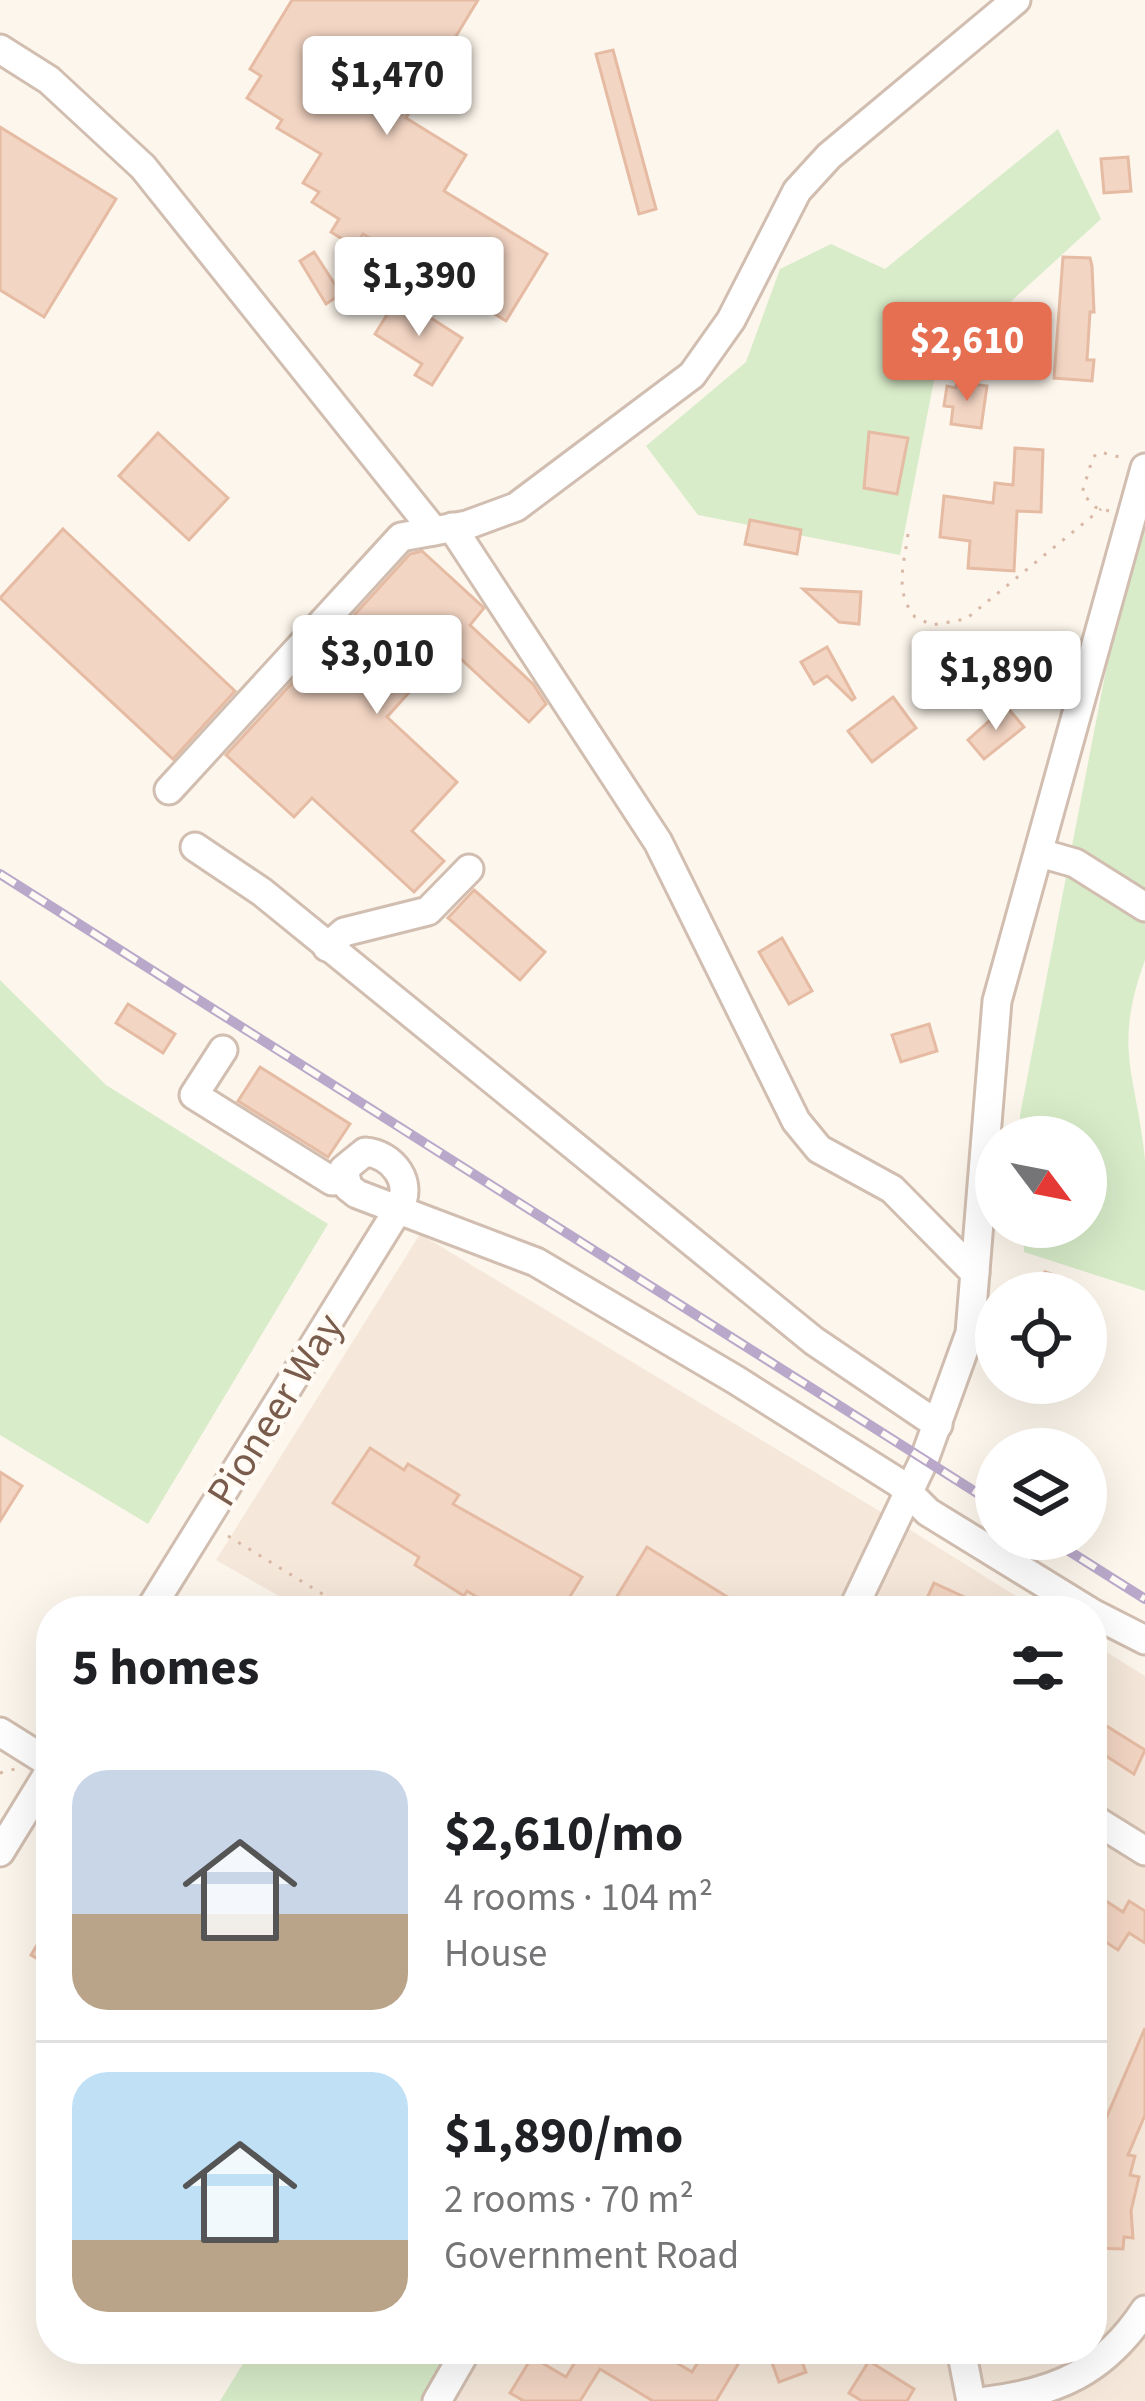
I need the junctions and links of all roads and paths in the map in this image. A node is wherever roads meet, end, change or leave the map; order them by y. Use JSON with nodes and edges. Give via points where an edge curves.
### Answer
{"nodes":[{"id":1,"x":1016,"y":0,"type":"edge"},
{"id":2,"x":0,"y":50,"type":"edge"},
{"id":3,"x":1136,"y":464,"type":"edge"},
{"id":4,"x":1101,"y":509,"type":"junction"},
{"id":5,"x":1135,"y":516,"type":"junction"},
{"id":6,"x":443,"y":529,"type":"junction"},
{"id":7,"x":908,"y":534,"type":"dead end"},
{"id":8,"x":170,"y":790,"type":"dead end"},
{"id":9,"x":195,"y":848,"type":"dead end"},
{"id":10,"x":1040,"y":853,"type":"junction"},
{"id":11,"x":469,"y":869,"type":"dead end"},
{"id":12,"x":1134,"y":899,"type":"edge"},
{"id":13,"x":327,"y":947,"type":"junction"},
{"id":14,"x":223,"y":1050,"type":"dead end"},
{"id":15,"x":345,"y":1180,"type":"junction"},
{"id":16,"x":399,"y":1208,"type":"junction"},
{"id":17,"x":975,"y":1272,"type":"edge"},
{"id":18,"x":975,"y":1273,"type":"joint"},
{"id":19,"x":938,"y":1425,"type":"junction"},
{"id":20,"x":910,"y":1494,"type":"junction"},
{"id":21,"x":226,"y":1534,"type":"dead end"},
{"id":22,"x":158,"y":1596,"type":"edge"},
{"id":23,"x":326,"y":1596,"type":"edge"},
{"id":24,"x":859,"y":1596,"type":"edge"},
{"id":25,"x":1064,"y":1596,"type":"edge"},
{"id":26,"x":1107,"y":1621,"type":"edge"},
{"id":27,"x":1145,"y":1640,"type":"edge"},
{"id":28,"x":0,"y":1732,"type":"edge"},
{"id":29,"x":36,"y":1757,"type":"edge"},
{"id":30,"x":36,"y":1792,"type":"edge"},
{"id":31,"x":1107,"y":1827,"type":"edge"},
{"id":32,"x":1145,"y":1851,"type":"edge"},
{"id":33,"x":0,"y":1852,"type":"edge"},
{"id":34,"x":1145,"y":2310,"type":"edge"},
{"id":35,"x":1107,"y":2355,"type":"edge"},
{"id":36,"x":458,"y":2364,"type":"edge"},
{"id":37,"x":964,"y":2364,"type":"edge"},
{"id":38,"x":1096,"y":2364,"type":"edge"},
{"id":39,"x":437,"y":2401,"type":"edge"},
{"id":40,"x":971,"y":2401,"type":"edge"},
{"id":41,"x":987,"y":2401,"type":"edge"}],
"edges":[{"from":1,"to":6,"type":"street","via":[[797,191],[731,320],[692,375],[516,507]]},
{"from":2,"to":6,"type":"street","via":[[49,80],[143,167]]},
{"from":3,"to":4,"type":"path","via":[[1100,452],[1093,457],[1082,493]]},
{"from":3,"to":5,"type":"street"},
{"from":4,"to":5,"type":"path"},
{"from":4,"to":7,"type":"path","via":[[951,624],[915,617],[904,603]]},
{"from":5,"to":10,"type":"street"},
{"from":6,"to":8,"type":"street","via":[[401,537]]},
{"from":6,"to":18,"type":"street","via":[[658,842],[796,1121],[819,1149],[892,1189]]},
{"from":9,"to":13,"type":"street"},
{"from":10,"to":12,"type":"street","via":[[1075,863]]},
{"from":10,"to":17,"type":"street","via":[[997,1001]]},
{"from":11,"to":13,"type":"street","via":[[428,911],[344,932]]},
{"from":13,"to":19,"type":"street","via":[[814,1341]]},
{"from":14,"to":15,"type":"street","via":[[194,1096],[332,1181]]},
{"from":15,"to":16,"type":"street","via":[[357,1194]]},
{"from":15,"to":16,"type":"street","via":[[356,1154],[382,1156],[405,1182]]},
{"from":16,"to":20,"type":"street","via":[[536,1262]]},
{"from":16,"to":22,"type":"street","name":"Pioneer Way"},
{"from":18,"to":19,"type":"street","via":[[970,1333]]},
{"from":19,"to":20,"type":"street"},
{"from":20,"to":24,"type":"street"},
{"from":20,"to":25,"type":"street"},
{"from":21,"to":23,"type":"path"},
{"from":26,"to":27,"type":"street"},
{"from":28,"to":29,"type":"street"},
{"from":30,"to":33,"type":"street"},
{"from":31,"to":32,"type":"street"},
{"from":34,"to":35,"type":"street"},
{"from":36,"to":39,"type":"street"},
{"from":37,"to":40,"type":"street"},
{"from":38,"to":41,"type":"street","via":[[1036,2395]]}]}
